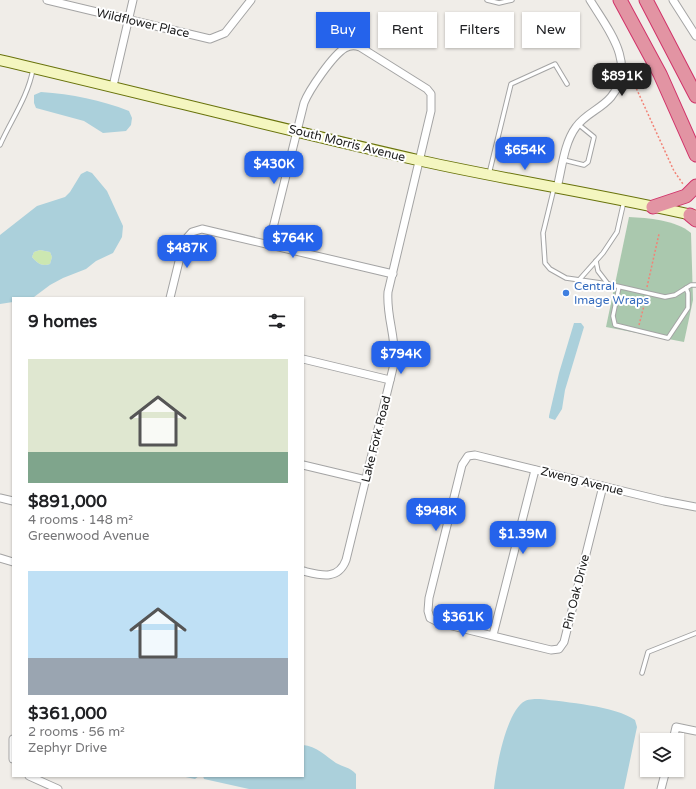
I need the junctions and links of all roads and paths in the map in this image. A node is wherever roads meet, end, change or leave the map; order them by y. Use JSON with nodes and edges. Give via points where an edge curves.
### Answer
{"nodes":[{"id":1,"x":47,"y":0,"type":"edge"},
{"id":2,"x":133,"y":0,"type":"edge"},
{"id":3,"x":251,"y":0,"type":"edge"},
{"id":4,"x":487,"y":0,"type":"edge"},
{"id":5,"x":512,"y":0,"type":"edge"},
{"id":6,"x":590,"y":0,"type":"edge"},
{"id":7,"x":620,"y":0,"type":"edge"},
{"id":8,"x":646,"y":0,"type":"edge"},
{"id":9,"x":673,"y":0,"type":"edge"},
{"id":10,"x":128,"y":20,"type":"junction"},
{"id":11,"x":696,"y":36,"type":"edge"},
{"id":12,"x":0,"y":60,"type":"edge"},
{"id":13,"x":33,"y":68,"type":"junction"},
{"id":14,"x":621,"y":74,"type":"junction"},
{"id":15,"x":567,"y":84,"type":"dead end"},
{"id":16,"x":113,"y":86,"type":"junction"},
{"id":17,"x":696,"y":96,"type":"edge"},
{"id":18,"x":578,"y":124,"type":"junction"},
{"id":19,"x":297,"y":130,"type":"junction"},
{"id":20,"x":0,"y":145,"type":"edge"},
{"id":21,"x":696,"y":155,"type":"edge"},
{"id":22,"x":420,"y":160,"type":"junction"},
{"id":23,"x":564,"y":160,"type":"junction"},
{"id":24,"x":489,"y":175,"type":"junction"},
{"id":25,"x":556,"y":187,"type":"junction"},
{"id":26,"x":691,"y":187,"type":"edge"},
{"id":27,"x":625,"y":200,"type":"junction"},
{"id":28,"x":653,"y":206,"type":"junction"},
{"id":29,"x":694,"y":217,"type":"edge"},
{"id":30,"x":659,"y":234,"type":"dead end"},
{"id":31,"x":269,"y":244,"type":"junction"},
{"id":32,"x":596,"y":261,"type":"junction"},
{"id":33,"x":393,"y":274,"type":"junction"},
{"id":34,"x":579,"y":280,"type":"junction"},
{"id":35,"x":608,"y":284,"type":"junction"},
{"id":36,"x":696,"y":285,"type":"edge"},
{"id":37,"x":619,"y":287,"type":"junction"},
{"id":38,"x":686,"y":288,"type":"junction"},
{"id":39,"x":646,"y":293,"type":"junction"},
{"id":40,"x":170,"y":297,"type":"edge"},
{"id":41,"x":637,"y":331,"type":"junction"},
{"id":42,"x":304,"y":359,"type":"edge"},
{"id":43,"x":390,"y":380,"type":"junction"},
{"id":44,"x":304,"y":465,"type":"edge"},
{"id":45,"x":535,"y":470,"type":"junction"},
{"id":46,"x":366,"y":480,"type":"junction"},
{"id":47,"x":603,"y":486,"type":"junction"},
{"id":48,"x":0,"y":498,"type":"edge"},
{"id":49,"x":12,"y":501,"type":"edge"},
{"id":50,"x":696,"y":507,"type":"edge"},
{"id":51,"x":0,"y":558,"type":"edge"},
{"id":52,"x":12,"y":562,"type":"edge"},
{"id":53,"x":304,"y":571,"type":"edge"},
{"id":54,"x":696,"y":633,"type":"edge"},
{"id":55,"x":493,"y":635,"type":"junction"},
{"id":56,"x":642,"y":673,"type":"dead end"},
{"id":57,"x":696,"y":731,"type":"edge"},
{"id":58,"x":675,"y":733,"type":"edge"},
{"id":59,"x":31,"y":777,"type":"edge"},
{"id":60,"x":665,"y":777,"type":"edge"},
{"id":61,"x":58,"y":789,"type":"edge"},
{"id":62,"x":662,"y":789,"type":"edge"}],
"edges":[{"from":1,"to":10,"type":"street","name":"Wildflower Place"},
{"from":2,"to":10,"type":"street"},
{"from":3,"to":10,"type":"street","name":"Wildflower Place","via":[[228,30],[216,38],[206,38]]},
{"from":4,"to":5,"type":"lane","via":[[500,3]]},
{"from":6,"to":14,"type":"street","via":[[616,42],[621,57]]},
{"from":7,"to":21,"type":"highway","via":[[660,74]]},
{"from":8,"to":17,"type":"highway"},
{"from":9,"to":11,"type":"street"},
{"from":10,"to":16,"type":"street"},
{"from":12,"to":13,"type":"street","name":"South Morris Avenue"},
{"from":13,"to":16,"type":"street","name":"South Morris Avenue"},
{"from":13,"to":20,"type":"lane","via":[[28,88]]},
{"from":14,"to":18,"type":"street","via":[[612,96]]},
{"from":14,"to":26,"type":"path","via":[[632,79],[674,171]]},
{"from":15,"to":24,"type":"lane","via":[[555,64],[511,84]]},
{"from":16,"to":19,"type":"street","name":"South Morris Avenue"},
{"from":18,"to":23,"type":"street","via":[[570,139]]},
{"from":18,"to":23,"type":"lane","via":[[594,137],[588,162],[584,165]]},
{"from":19,"to":22,"type":"street","name":"South Morris Avenue"},
{"from":19,"to":22,"type":"street","name":"Lake Fork Road","via":[[310,90],[340,52],[356,46],[431,94],[432,105]]},
{"from":19,"to":31,"type":"street"},
{"from":22,"to":24,"type":"street","name":"South Morris Avenue"},
{"from":22,"to":33,"type":"street","name":"Lake Fork Road"},
{"from":23,"to":25,"type":"street"},
{"from":24,"to":25,"type":"street","name":"South Morris Avenue"},
{"from":25,"to":27,"type":"street","name":"South Morris Avenue"},
{"from":25,"to":34,"type":"lane","via":[[543,232],[545,263],[558,274]]},
{"from":26,"to":28,"type":"highway","via":[[686,196]]},
{"from":27,"to":28,"type":"street","name":"South Morris Avenue"},
{"from":27,"to":32,"type":"lane","via":[[617,232]]},
{"from":28,"to":29,"type":"street","name":"South Morris Avenue"},
{"from":30,"to":39,"type":"path"},
{"from":31,"to":33,"type":"street"},
{"from":31,"to":40,"type":"street","via":[[206,229],[192,232],[184,241]]},
{"from":32,"to":34,"type":"lane"},
{"from":32,"to":35,"type":"lane","via":[[598,270]]},
{"from":33,"to":43,"type":"street","name":"Lake Fork Road","via":[[388,292],[395,352]]},
{"from":34,"to":35,"type":"lane"},
{"from":35,"to":37,"type":"lane"},
{"from":36,"to":38,"type":"lane"},
{"from":37,"to":39,"type":"lane"},
{"from":37,"to":41,"type":"lane","via":[[613,321],[615,325]]},
{"from":38,"to":39,"type":"lane","via":[[675,295],[665,297]]},
{"from":38,"to":41,"type":"lane","via":[[688,308],[668,338]]},
{"from":39,"to":41,"type":"path"},
{"from":42,"to":43,"type":"street"},
{"from":43,"to":46,"type":"street","name":"Lake Fork Road"},
{"from":44,"to":46,"type":"street"},
{"from":45,"to":47,"type":"street","name":"Zweng Avenue"},
{"from":45,"to":55,"type":"street"},
{"from":45,"to":55,"type":"street","name":"Zweng Avenue","via":[[474,455],[468,456],[462,465],[429,598],[428,615],[435,621]]},
{"from":46,"to":53,"type":"street","name":"Lake Fork Road","via":[[343,568],[324,576]]},
{"from":47,"to":50,"type":"street","name":"Zweng Avenue"},
{"from":47,"to":55,"type":"street","name":"Pin Oak Drive","via":[[561,647],[551,650]]},
{"from":48,"to":49,"type":"street"},
{"from":51,"to":52,"type":"street"},
{"from":54,"to":56,"type":"lane","via":[[648,652]]},
{"from":57,"to":58,"type":"street","via":[[676,727]]},
{"from":59,"to":61,"type":"street"},
{"from":60,"to":62,"type":"street"}]}
